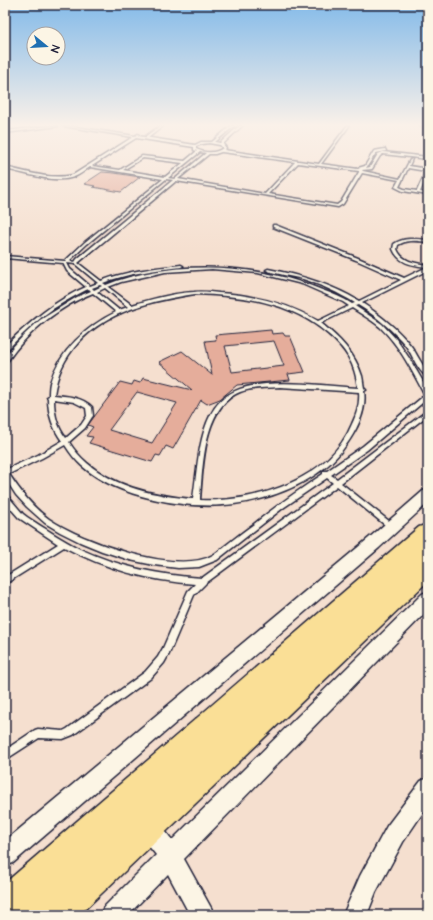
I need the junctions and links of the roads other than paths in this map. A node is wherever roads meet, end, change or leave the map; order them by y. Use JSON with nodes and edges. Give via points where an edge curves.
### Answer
{"nodes":[{"id":1,"x":10,"y":169,"type":"edge"},
{"id":2,"x":85,"y":169,"type":"edge"},
{"id":3,"x":108,"y":169,"type":"edge"},
{"id":4,"x":123,"y":169,"type":"edge"},
{"id":5,"x":178,"y":169,"type":"edge"},
{"id":6,"x":189,"y":169,"type":"edge"},
{"id":7,"x":290,"y":169,"type":"edge"},
{"id":8,"x":354,"y":169,"type":"edge"},
{"id":9,"x":366,"y":169,"type":"edge"},
{"id":10,"x":406,"y":169,"type":"edge"},
{"id":11,"x":361,"y":170,"type":"junction"},
{"id":12,"x":428,"y":170,"type":"edge"},
{"id":13,"x":120,"y":171,"type":"junction"},
{"id":14,"x":165,"y":180,"type":"junction"},
{"id":15,"x":401,"y":180,"type":"junction"},
{"id":16,"x":174,"y":181,"type":"junction"},
{"id":17,"x":418,"y":192,"type":"junction"},
{"id":18,"x":428,"y":194,"type":"edge"},
{"id":19,"x":266,"y":195,"type":"junction"},
{"id":20,"x":274,"y":226,"type":"dead end"},
{"id":21,"x":428,"y":241,"type":"edge"},
{"id":22,"x":5,"y":257,"type":"edge"},
{"id":23,"x":65,"y":263,"type":"junction"},
{"id":24,"x":76,"y":263,"type":"junction"},
{"id":25,"x":428,"y":267,"type":"edge"},
{"id":26,"x":405,"y":280,"type":"junction"},
{"id":27,"x":100,"y":282,"type":"junction"},
{"id":28,"x":106,"y":286,"type":"junction"},
{"id":29,"x":89,"y":287,"type":"junction"},
{"id":30,"x":94,"y":290,"type":"junction"},
{"id":31,"x":358,"y":303,"type":"junction"},
{"id":32,"x":132,"y":306,"type":"junction"},
{"id":33,"x":352,"y":306,"type":"junction"},
{"id":34,"x":120,"y":312,"type":"junction"},
{"id":35,"x":318,"y":323,"type":"junction"},
{"id":36,"x":5,"y":349,"type":"edge"},
{"id":37,"x":5,"y":361,"type":"edge"},
{"id":38,"x":428,"y":375,"type":"edge"},
{"id":39,"x":363,"y":390,"type":"junction"},
{"id":40,"x":428,"y":395,"type":"edge"},
{"id":41,"x":50,"y":397,"type":"junction"},
{"id":42,"x":428,"y":412,"type":"edge"},
{"id":43,"x":64,"y":443,"type":"junction"},
{"id":44,"x":320,"y":469,"type":"junction"},
{"id":45,"x":5,"y":473,"type":"edge"},
{"id":46,"x":327,"y":475,"type":"junction"},
{"id":47,"x":336,"y":483,"type":"junction"},
{"id":48,"x":428,"y":495,"type":"edge"},
{"id":49,"x":5,"y":497,"type":"edge"},
{"id":50,"x":196,"y":503,"type":"junction"},
{"id":51,"x":392,"y":527,"type":"junction"},
{"id":52,"x":428,"y":535,"type":"edge"},
{"id":53,"x":64,"y":544,"type":"junction"},
{"id":54,"x":428,"y":564,"type":"edge"},
{"id":55,"x":5,"y":581,"type":"edge"},
{"id":56,"x":202,"y":581,"type":"junction"},
{"id":57,"x":428,"y":599,"type":"edge"},
{"id":58,"x":5,"y":755,"type":"edge"},
{"id":59,"x":428,"y":788,"type":"edge"},
{"id":60,"x":127,"y":800,"type":"junction"},
{"id":61,"x":147,"y":825,"type":"junction"},
{"id":62,"x":5,"y":855,"type":"edge"},
{"id":63,"x":170,"y":856,"type":"junction"},
{"id":64,"x":5,"y":908,"type":"edge"},
{"id":65,"x":51,"y":915,"type":"edge"},
{"id":66,"x":112,"y":915,"type":"edge"},
{"id":67,"x":203,"y":915,"type":"edge"},
{"id":68,"x":355,"y":915,"type":"edge"}],
"edges":[{"from":1,"to":2,"type":"lane","via":[[63,179]]},
{"from":3,"to":13,"type":"lane"},
{"from":4,"to":13,"type":"lane"},
{"from":5,"to":14,"type":"lane"},
{"from":6,"to":16,"type":"lane"},
{"from":7,"to":19,"type":"lane"},
{"from":8,"to":11,"type":"lane"},
{"from":9,"to":11,"type":"lane"},
{"from":10,"to":15,"type":"lane"},
{"from":11,"to":15,"type":"lane"},
{"from":11,"to":19,"type":"lane","via":[[338,206]]},
{"from":12,"to":17,"type":"lane"},
{"from":13,"to":14,"type":"lane"},
{"from":14,"to":16,"type":"lane"},
{"from":14,"to":23,"type":"lane","via":[[82,246]]},
{"from":15,"to":17,"type":"lane","via":[[398,188]]},
{"from":16,"to":19,"type":"lane"},
{"from":16,"to":24,"type":"lane","via":[[83,254]]},
{"from":17,"to":18,"type":"lane"},
{"from":20,"to":26,"type":"lane"},
{"from":21,"to":25,"type":"lane","via":[[404,240],[394,246],[393,250],[406,261]]},
{"from":22,"to":23,"type":"lane"},
{"from":23,"to":24,"type":"lane"},
{"from":23,"to":29,"type":"lane","via":[[68,270]]},
{"from":24,"to":27,"type":"lane"},
{"from":25,"to":26,"type":"lane"},
{"from":26,"to":31,"type":"lane"},
{"from":27,"to":28,"type":"lane"},
{"from":27,"to":29,"type":"lane"},
{"from":27,"to":31,"type":"lane","via":[[170,266],[237,266],[300,277],[325,286]]},
{"from":28,"to":30,"type":"lane"},
{"from":28,"to":32,"type":"lane"},
{"from":28,"to":33,"type":"lane","via":[[153,273],[177,270],[246,270],[307,284]]},
{"from":29,"to":30,"type":"lane"},
{"from":29,"to":36,"type":"lane","via":[[50,308]]},
{"from":30,"to":34,"type":"lane"},
{"from":30,"to":37,"type":"lane","via":[[74,299],[49,316],[24,336]]},
{"from":31,"to":33,"type":"lane"},
{"from":31,"to":38,"type":"lane","via":[[386,321],[411,349]]},
{"from":32,"to":34,"type":"lane"},
{"from":32,"to":35,"type":"lane","via":[[195,293],[228,294],[261,299],[283,306]]},
{"from":33,"to":35,"type":"lane"},
{"from":33,"to":40,"type":"lane","via":[[381,326],[396,342]]},
{"from":34,"to":41,"type":"lane","via":[[79,338],[64,356],[54,376]]},
{"from":35,"to":39,"type":"lane","via":[[336,338],[353,360],[360,374]]},
{"from":39,"to":44,"type":"lane","via":[[360,417],[346,444]]},
{"from":39,"to":50,"type":"lane","via":[[274,386],[246,388],[229,396],[210,422]]},
{"from":40,"to":46,"type":"lane","via":[[365,448]]},
{"from":41,"to":43,"type":"lane","via":[[54,423]]},
{"from":41,"to":43,"type":"lane","via":[[74,399],[89,407],[90,416],[87,422]]},
{"from":42,"to":47,"type":"lane"},
{"from":43,"to":45,"type":"lane"},
{"from":43,"to":50,"type":"lane","via":[[85,466],[115,485],[153,498]]},
{"from":44,"to":46,"type":"lane"},
{"from":44,"to":50,"type":"lane","via":[[285,488],[242,500]]},
{"from":45,"to":46,"type":"lane","via":[[23,498],[42,516],[84,541],[150,561],[188,565],[207,563],[215,558],[281,506]]},
{"from":46,"to":47,"type":"lane"},
{"from":47,"to":51,"type":"lane"},
{"from":47,"to":56,"type":"lane"},
{"from":48,"to":51,"type":"street"},
{"from":49,"to":53,"type":"lane","via":[[22,516]]},
{"from":51,"to":62,"type":"street"},
{"from":52,"to":60,"type":"highway"},
{"from":53,"to":55,"type":"lane"},
{"from":53,"to":56,"type":"lane","via":[[114,566],[178,580]]},
{"from":54,"to":61,"type":"highway"},
{"from":56,"to":58,"type":"lane","via":[[191,593],[161,660],[148,675],[70,732],[63,735],[38,733]]},
{"from":57,"to":63,"type":"street"},
{"from":59,"to":68,"type":"street","via":[[395,834],[368,884]]},
{"from":60,"to":61,"type":"street"},
{"from":60,"to":64,"type":"highway"},
{"from":61,"to":63,"type":"street"},
{"from":61,"to":65,"type":"highway"},
{"from":63,"to":66,"type":"street"},
{"from":63,"to":67,"type":"street"}]}
